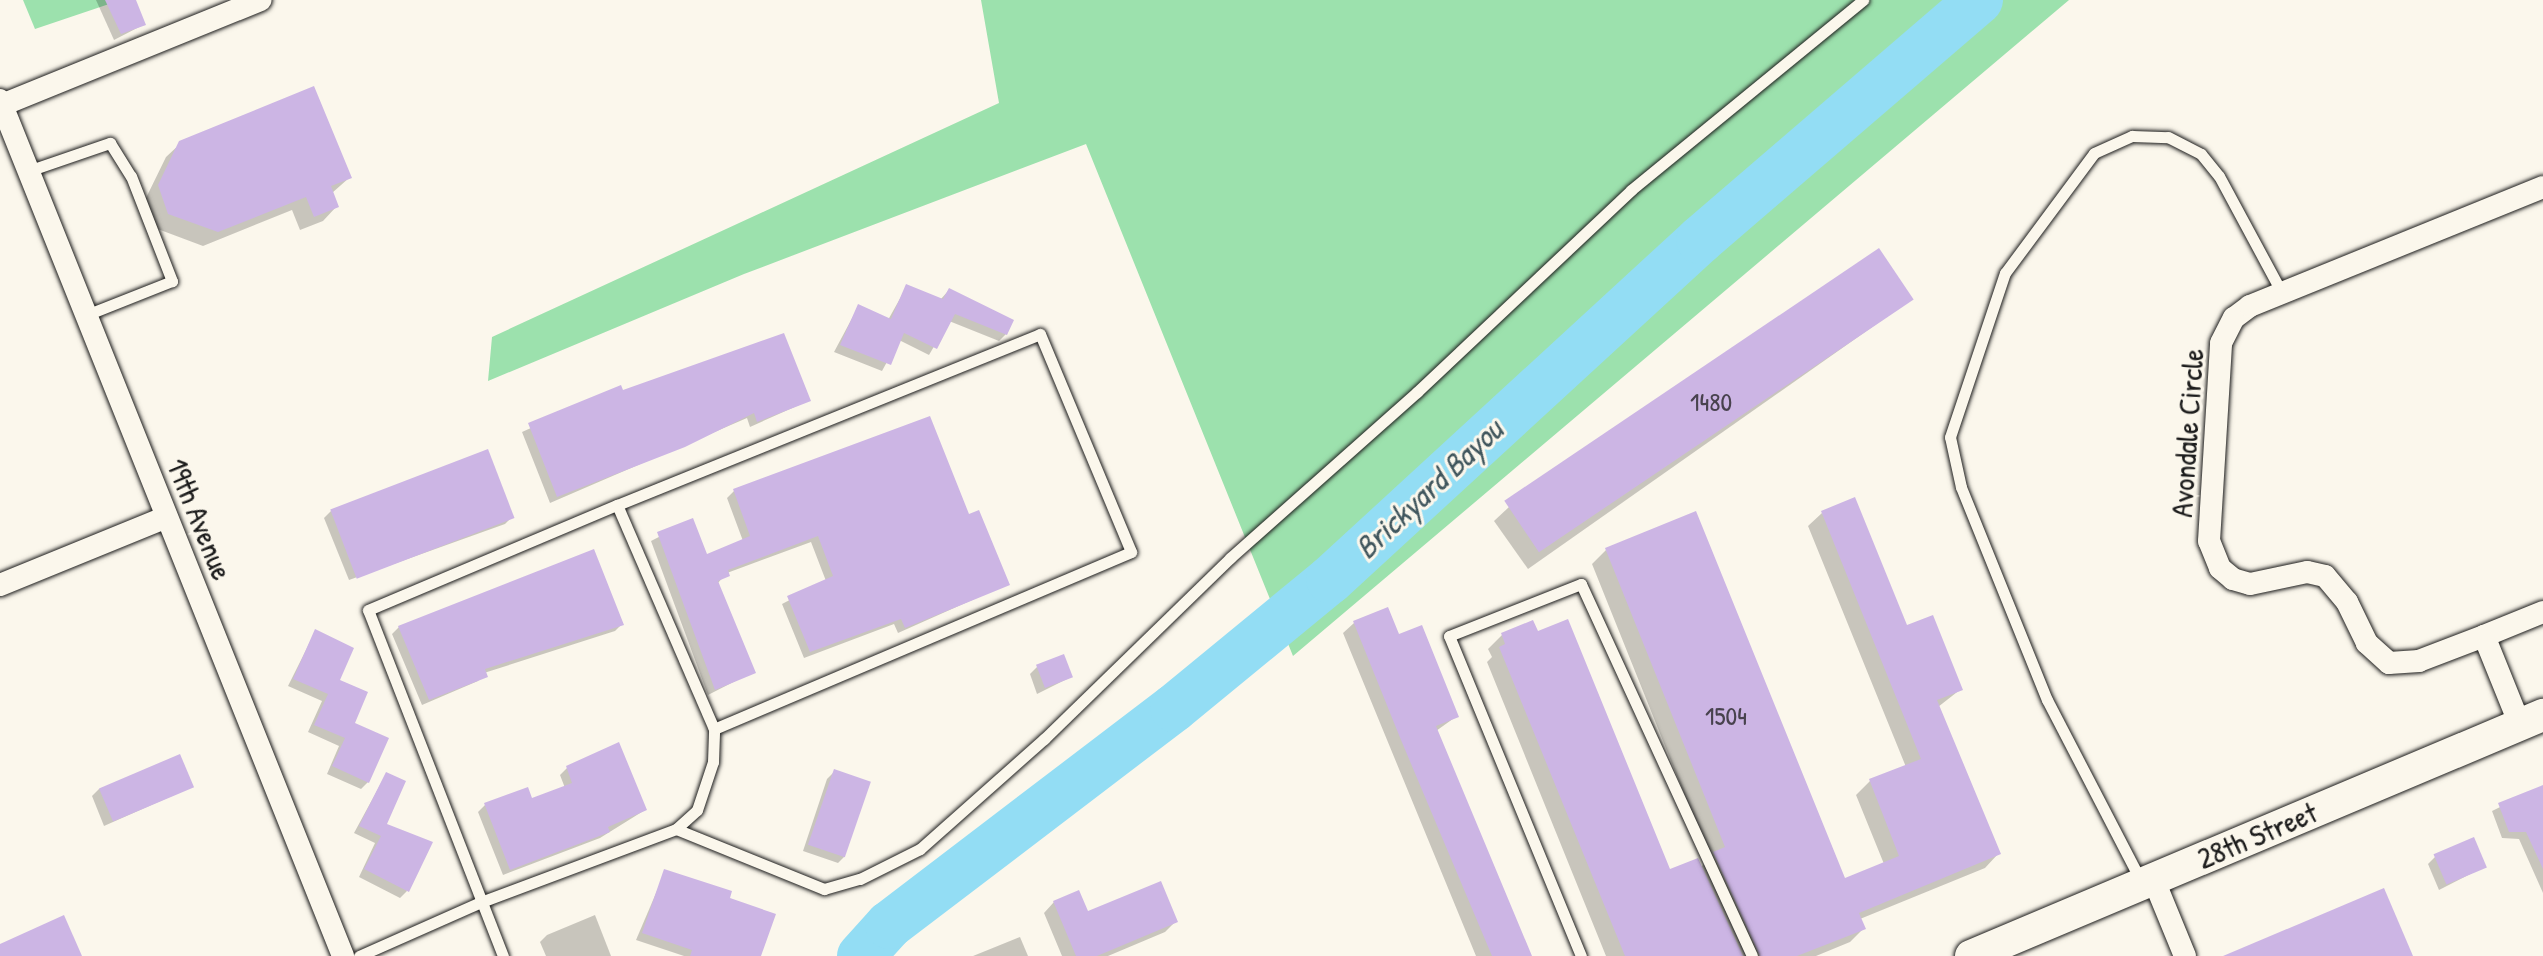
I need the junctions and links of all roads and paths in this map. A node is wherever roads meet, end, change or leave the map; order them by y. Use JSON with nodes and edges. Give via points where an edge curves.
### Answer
{"nodes":[{"id":1,"x":261,"y":0,"type":"edge"},
{"id":2,"x":1863,"y":0,"type":"edge"},
{"id":3,"x":1,"y":102,"type":"edge"},
{"id":4,"x":28,"y":171,"type":"junction"},
{"id":5,"x":2543,"y":187,"type":"edge"},
{"id":6,"x":2282,"y":293,"type":"junction"},
{"id":7,"x":86,"y":315,"type":"junction"},
{"id":8,"x":617,"y":505,"type":"junction"},
{"id":9,"x":167,"y":517,"type":"junction"},
{"id":10,"x":0,"y":585,"type":"edge"},
{"id":11,"x":2543,"y":612,"type":"edge"},
{"id":12,"x":2484,"y":636,"type":"junction"},
{"id":13,"x":2532,"y":720,"type":"edge"},
{"id":14,"x":714,"y":729,"type":"junction"},
{"id":15,"x":676,"y":829,"type":"junction"},
{"id":16,"x":2148,"y":881,"type":"junction"},
{"id":17,"x":481,"y":902,"type":"junction"},
{"id":18,"x":343,"y":956,"type":"edge"},
{"id":19,"x":359,"y":956,"type":"edge"},
{"id":20,"x":503,"y":956,"type":"edge"},
{"id":21,"x":1581,"y":956,"type":"edge"},
{"id":22,"x":1752,"y":956,"type":"edge"},
{"id":23,"x":1971,"y":956,"type":"edge"},
{"id":24,"x":2185,"y":956,"type":"edge"}],
"edges":[{"from":1,"to":3,"type":"street"},
{"from":2,"to":15,"type":"lane","via":[[1631,190],[920,849],[860,879],[824,889]]},
{"from":3,"to":4,"type":"street","name":"19th Avenue"},
{"from":4,"to":7,"type":"street","name":"19th Avenue"},
{"from":4,"to":7,"type":"lane","via":[[110,143],[131,176],[172,281]]},
{"from":5,"to":6,"type":"street","name":"Avondale Circle"},
{"from":6,"to":12,"type":"street","name":"Avondale Circle","via":[[2234,318],[2221,343],[2209,541],[2213,556],[2233,579],[2250,584],[2307,572],[2325,576],[2347,602],[2367,643],[2389,663],[2419,661]]},
{"from":6,"to":16,"type":"lane","via":[[2219,176],[2201,154],[2168,137],[2132,136],[2094,153],[2005,273],[1950,437],[1961,487],[2047,700]]},
{"from":7,"to":9,"type":"street","name":"19th Avenue"},
{"from":8,"to":14,"type":"lane"},
{"from":8,"to":14,"type":"lane","via":[[1040,334],[1131,552]]},
{"from":8,"to":17,"type":"lane","via":[[368,610]]},
{"from":9,"to":10,"type":"street"},
{"from":9,"to":18,"type":"street","name":"19th Avenue"},
{"from":11,"to":12,"type":"street","name":"Avondale Circle"},
{"from":12,"to":13,"type":"street"},
{"from":13,"to":16,"type":"main road","name":"28th Street"},
{"from":14,"to":15,"type":"lane","via":[[713,762],[697,810]]},
{"from":15,"to":17,"type":"lane"},
{"from":16,"to":23,"type":"main road","name":"28th Street"},
{"from":16,"to":24,"type":"street"},
{"from":17,"to":19,"type":"lane"},
{"from":17,"to":20,"type":"lane"},
{"from":21,"to":22,"type":"lane","via":[[1449,636],[1581,584]]}]}
